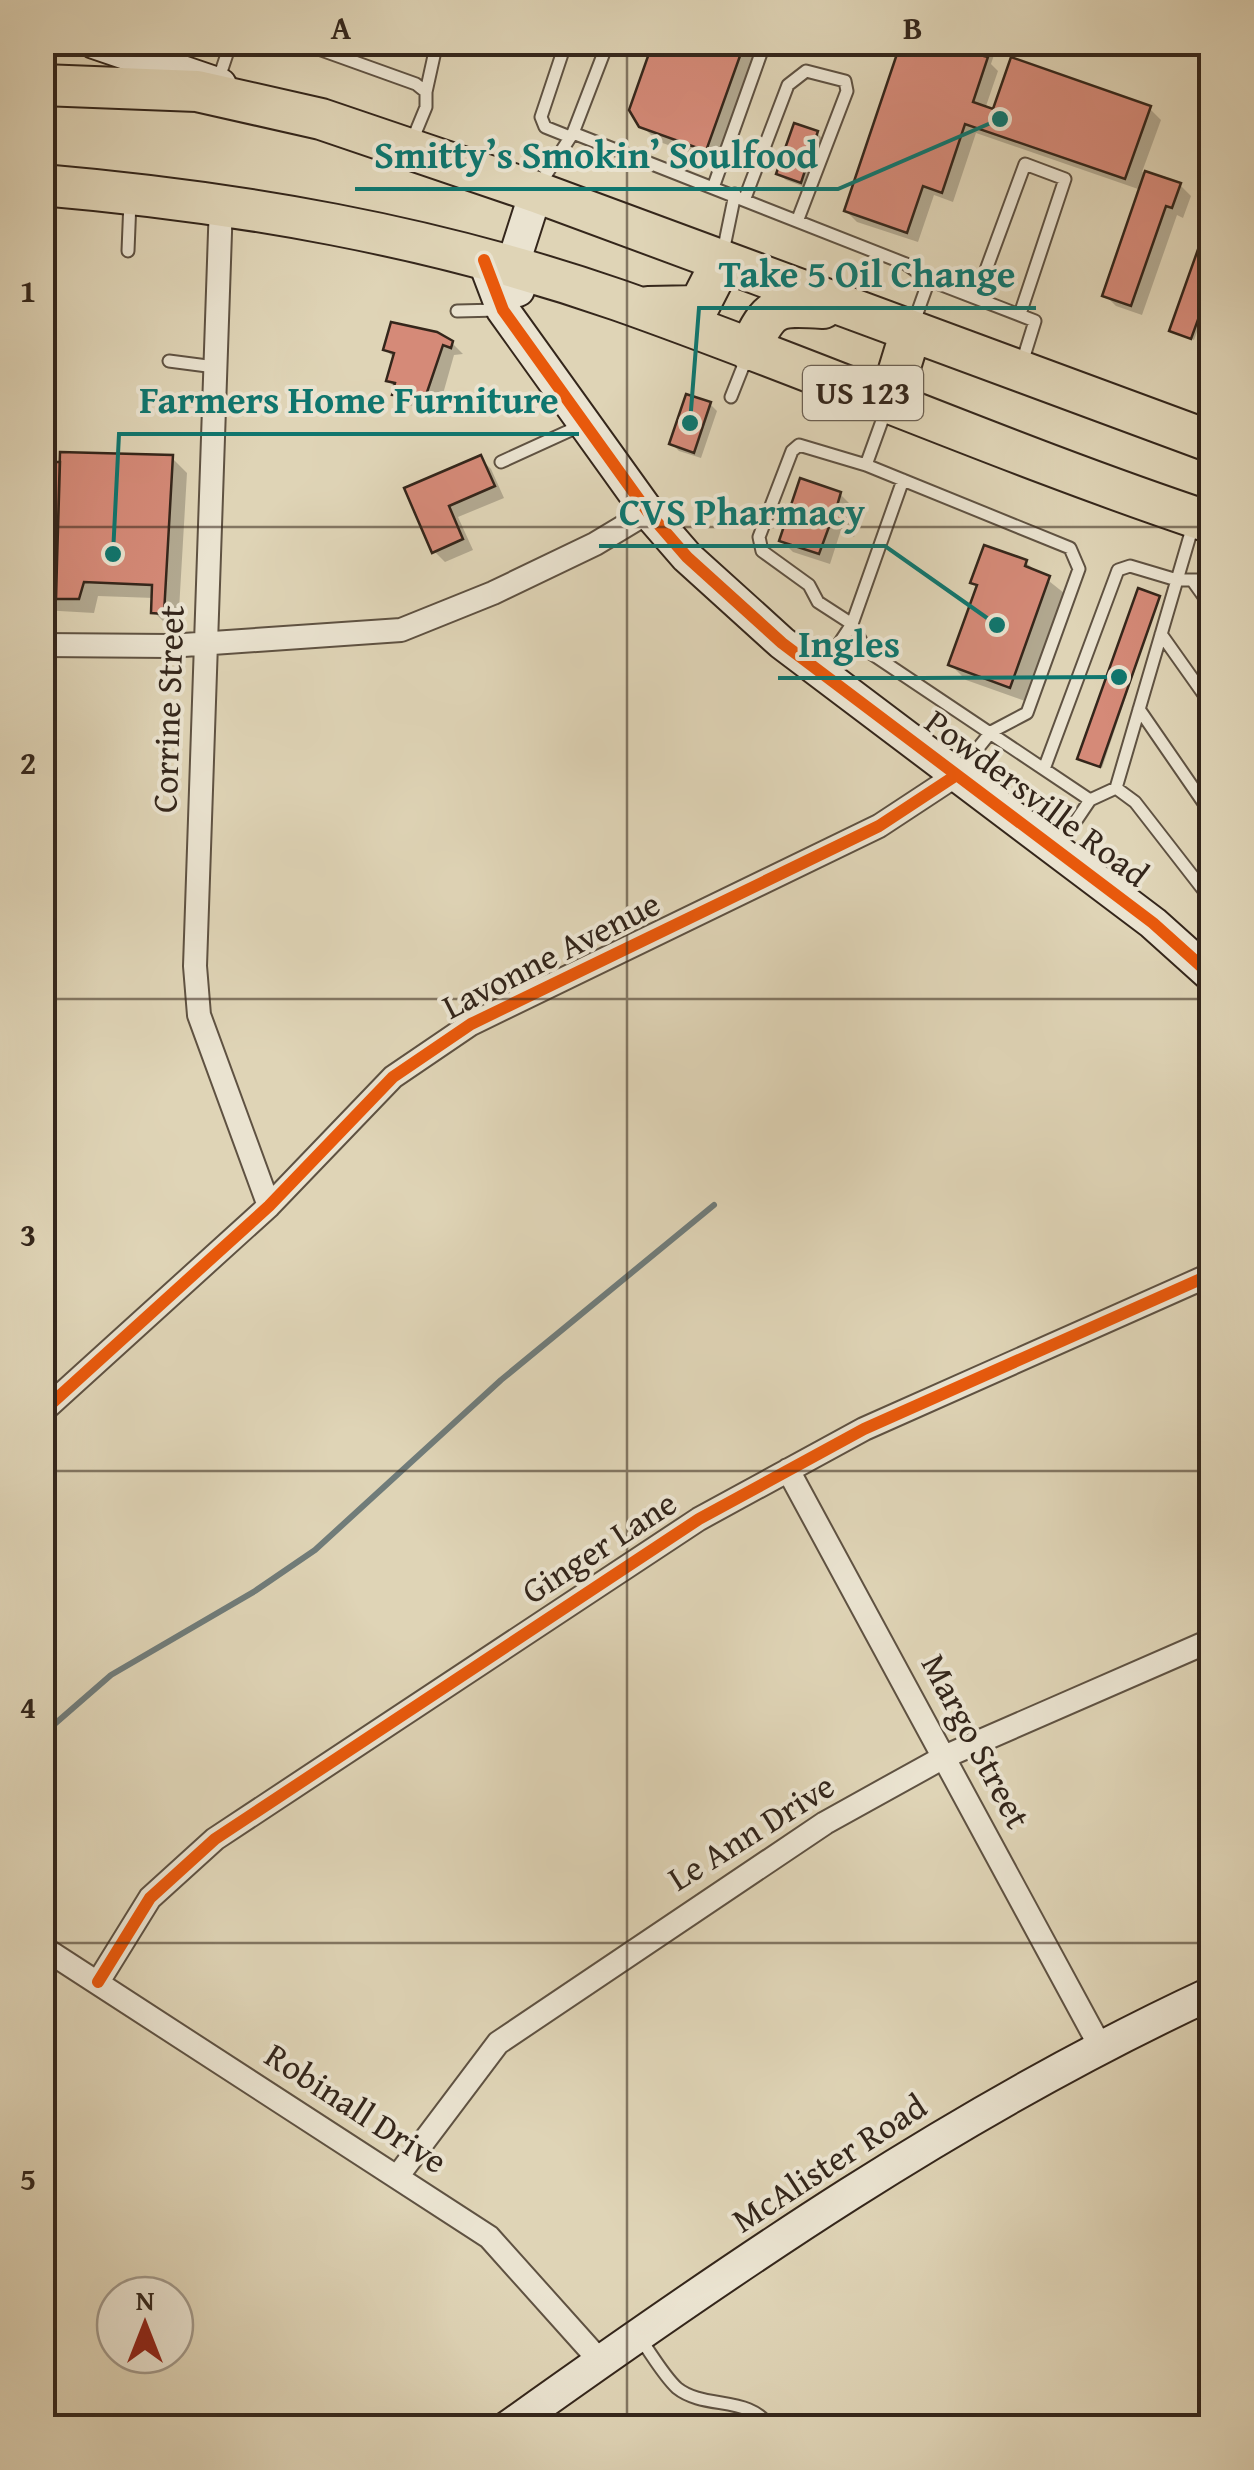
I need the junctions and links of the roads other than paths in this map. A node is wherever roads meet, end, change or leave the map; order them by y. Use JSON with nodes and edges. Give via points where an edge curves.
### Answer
{"nodes":[{"id":1,"x":94,"y":42,"type":"edge"},
{"id":2,"x":231,"y":42,"type":"edge"},
{"id":3,"x":299,"y":42,"type":"edge"},
{"id":4,"x":437,"y":42,"type":"edge"},
{"id":5,"x":566,"y":42,"type":"edge"},
{"id":6,"x":608,"y":42,"type":"edge"},
{"id":7,"x":764,"y":42,"type":"edge"},
{"id":8,"x":217,"y":84,"type":"junction"},
{"id":9,"x":42,"y":85,"type":"edge"},
{"id":10,"x":426,"y":92,"type":"junction"},
{"id":11,"x":276,"y":106,"type":"junction"},
{"id":12,"x":571,"y":135,"type":"junction"},
{"id":13,"x":409,"y":150,"type":"junction"},
{"id":14,"x":47,"y":183,"type":"edge"},
{"id":15,"x":714,"y":185,"type":"junction"},
{"id":16,"x":131,"y":192,"type":"junction"},
{"id":17,"x":536,"y":192,"type":"junction"},
{"id":18,"x":740,"y":196,"type":"junction"},
{"id":19,"x":221,"y":202,"type":"junction"},
{"id":20,"x":798,"y":219,"type":"junction"},
{"id":21,"x":128,"y":250,"type":"dead end"},
{"id":22,"x":722,"y":261,"type":"junction"},
{"id":23,"x":498,"y":263,"type":"junction"},
{"id":24,"x":929,"y":280,"type":"junction"},
{"id":25,"x":976,"y":298,"type":"junction"},
{"id":26,"x":638,"y":308,"type":"junction"},
{"id":27,"x":852,"y":309,"type":"junction"},
{"id":28,"x":503,"y":310,"type":"junction"},
{"id":29,"x":457,"y":311,"type":"dead end"},
{"id":30,"x":1020,"y":314,"type":"junction"},
{"id":31,"x":911,"y":330,"type":"junction"},
{"id":32,"x":530,"y":343,"type":"junction"},
{"id":33,"x":750,"y":350,"type":"junction"},
{"id":34,"x":169,"y":360,"type":"dead end"},
{"id":35,"x":215,"y":368,"type":"junction"},
{"id":36,"x":1019,"y":371,"type":"junction"},
{"id":37,"x":731,"y":397,"type":"dead end"},
{"id":38,"x":889,"y":403,"type":"junction"},
{"id":39,"x":586,"y":423,"type":"junction"},
{"id":40,"x":1212,"y":442,"type":"edge"},
{"id":41,"x":501,"y":462,"type":"dead end"},
{"id":42,"x":866,"y":465,"type":"junction"},
{"id":43,"x":903,"y":480,"type":"junction"},
{"id":44,"x":648,"y":512,"type":"junction"},
{"id":45,"x":1203,"y":521,"type":"edge"},
{"id":46,"x":1177,"y":580,"type":"junction"},
{"id":47,"x":1192,"y":580,"type":"junction"},
{"id":48,"x":1212,"y":580,"type":"edge"},
{"id":49,"x":1212,"y":608,"type":"edge"},
{"id":50,"x":852,"y":624,"type":"junction"},
{"id":51,"x":1161,"y":634,"type":"junction"},
{"id":52,"x":207,"y":644,"type":"junction"},
{"id":53,"x":42,"y":645,"type":"edge"},
{"id":54,"x":820,"y":672,"type":"junction"},
{"id":55,"x":1212,"y":706,"type":"edge"},
{"id":56,"x":1139,"y":709,"type":"junction"},
{"id":57,"x":991,"y":732,"type":"junction"},
{"id":58,"x":1044,"y":769,"type":"junction"},
{"id":59,"x":955,"y":776,"type":"junction"},
{"id":60,"x":1116,"y":788,"type":"junction"},
{"id":61,"x":1090,"y":800,"type":"junction"},
{"id":62,"x":1212,"y":815,"type":"edge"},
{"id":63,"x":1056,"y":850,"type":"junction"},
{"id":64,"x":1212,"y":901,"type":"edge"},
{"id":65,"x":1208,"y":965,"type":"edge"},
{"id":66,"x":269,"y":1206,"type":"junction"},
{"id":67,"x":1212,"y":1274,"type":"edge"},
{"id":68,"x":42,"y":1412,"type":"edge"},
{"id":69,"x":788,"y":1470,"type":"junction"},
{"id":70,"x":1212,"y":1640,"type":"edge"},
{"id":71,"x":944,"y":1757,"type":"junction"},
{"id":72,"x":42,"y":1947,"type":"edge"},
{"id":73,"x":98,"y":1982,"type":"junction"},
{"id":74,"x":1212,"y":1993,"type":"edge"},
{"id":75,"x":1100,"y":2046,"type":"junction"},
{"id":76,"x":398,"y":2177,"type":"junction"},
{"id":77,"x":639,"y":2337,"type":"junction"},
{"id":78,"x":601,"y":2362,"type":"junction"},
{"id":79,"x":541,"y":2418,"type":"edge"},
{"id":80,"x":507,"y":2428,"type":"edge"},
{"id":81,"x":770,"y":2428,"type":"edge"}],
"edges":[{"from":1,"to":8,"type":"street"},
{"from":2,"to":8,"type":"lane"},
{"from":3,"to":10,"type":"lane"},
{"from":4,"to":10,"type":"lane"},
{"from":5,"to":12,"type":"lane","via":[[541,117],[545,127]]},
{"from":6,"to":12,"type":"lane"},
{"from":7,"to":15,"type":"lane"},
{"from":8,"to":11,"type":"street"},
{"from":9,"to":11,"type":"highway","number":"US 123","via":[[198,91]]},
{"from":10,"to":13,"type":"lane"},
{"from":11,"to":13,"type":"highway","number":"US 123"},
{"from":12,"to":15,"type":"lane"},
{"from":12,"to":17,"type":"lane"},
{"from":13,"to":17,"type":"highway","number":"US 123"},
{"from":14,"to":16,"type":"highway","number":"US 123"},
{"from":15,"to":18,"type":"lane"},
{"from":16,"to":19,"type":"highway","number":"US 123"},
{"from":16,"to":21,"type":"lane"},
{"from":17,"to":22,"type":"highway","number":"US 123"},
{"from":17,"to":23,"type":"street"},
{"from":18,"to":20,"type":"lane"},
{"from":18,"to":20,"type":"lane","via":[[788,85],[806,71],[835,76],[845,80],[846,91]]},
{"from":18,"to":22,"type":"lane"},
{"from":19,"to":23,"type":"highway","number":"US 123"},
{"from":19,"to":35,"type":"street","name":"Corrine Street"},
{"from":20,"to":24,"type":"lane"},
{"from":22,"to":26,"type":"highway","via":[[699,306]]},
{"from":22,"to":27,"type":"highway","number":"US 123"},
{"from":23,"to":26,"type":"highway","number":"US 123"},
{"from":23,"to":28,"type":"street","name":"Powdersville Road"},
{"from":23,"to":32,"type":"street","name":"Powdersville Road"},
{"from":24,"to":25,"type":"lane"},
{"from":24,"to":31,"type":"lane"},
{"from":25,"to":30,"type":"lane"},
{"from":25,"to":30,"type":"lane","via":[[1025,164],[1065,179]]},
{"from":26,"to":33,"type":"highway","number":"US 123"},
{"from":27,"to":31,"type":"highway","number":"US 123"},
{"from":27,"to":33,"type":"highway","via":[[772,310]]},
{"from":28,"to":29,"type":"lane"},
{"from":28,"to":32,"type":"street","name":"Powdersville Road"},
{"from":30,"to":36,"type":"lane","via":[[1035,321]]},
{"from":31,"to":36,"type":"highway","number":"US 123"},
{"from":31,"to":38,"type":"highway"},
{"from":32,"to":39,"type":"street","name":"Powdersville Road"},
{"from":33,"to":37,"type":"lane"},
{"from":33,"to":38,"type":"highway","number":"US 123"},
{"from":34,"to":35,"type":"lane"},
{"from":35,"to":52,"type":"street","name":"Corrine Street"},
{"from":36,"to":40,"type":"highway","number":"US 123"},
{"from":38,"to":42,"type":"lane"},
{"from":38,"to":45,"type":"highway","number":"US 123"},
{"from":39,"to":41,"type":"lane"},
{"from":39,"to":44,"type":"street","name":"Powdersville Road"},
{"from":42,"to":43,"type":"lane"},
{"from":42,"to":50,"type":"lane","via":[[799,445],[759,538],[762,551]]},
{"from":43,"to":50,"type":"lane"},
{"from":43,"to":57,"type":"lane","via":[[1077,556],[1079,569],[1027,713]]},
{"from":44,"to":52,"type":"street","via":[[510,584],[402,630]]},
{"from":44,"to":54,"type":"street","name":"Powdersville Road","via":[[687,557]]},
{"from":45,"to":46,"type":"lane"},
{"from":46,"to":47,"type":"lane"},
{"from":46,"to":51,"type":"lane"},
{"from":46,"to":58,"type":"lane","via":[[1130,566],[1118,570]]},
{"from":47,"to":48,"type":"lane"},
{"from":47,"to":49,"type":"lane"},
{"from":50,"to":54,"type":"lane"},
{"from":50,"to":57,"type":"lane","via":[[866,650]]},
{"from":51,"to":55,"type":"lane"},
{"from":51,"to":56,"type":"lane"},
{"from":52,"to":53,"type":"street"},
{"from":52,"to":66,"type":"street","name":"Corrine Street","via":[[195,966],[199,1014]]},
{"from":54,"to":59,"type":"street","name":"Powdersville Road"},
{"from":56,"to":60,"type":"lane"},
{"from":56,"to":62,"type":"lane"},
{"from":57,"to":58,"type":"lane"},
{"from":57,"to":59,"type":"lane"},
{"from":58,"to":61,"type":"lane"},
{"from":59,"to":63,"type":"street","name":"Powdersville Road"},
{"from":59,"to":66,"type":"street","name":"Lavonne Avenue","via":[[879,826],[472,1024],[394,1078]]},
{"from":60,"to":61,"type":"lane"},
{"from":60,"to":64,"type":"lane","via":[[1136,802]]},
{"from":61,"to":63,"type":"lane"},
{"from":63,"to":65,"type":"street","name":"Powdersville Road"},
{"from":66,"to":68,"type":"street","name":"Lavonne Avenue"},
{"from":67,"to":69,"type":"street","name":"Ginger Lane","via":[[928,1399]]},
{"from":69,"to":71,"type":"street","name":"Margo Street"},
{"from":69,"to":73,"type":"street","name":"Ginger Lane","via":[[553,1612],[215,1839],[150,1898]]},
{"from":70,"to":71,"type":"street","name":"Le Ann Drive"},
{"from":71,"to":75,"type":"street","name":"Margo Street"},
{"from":71,"to":76,"type":"street","name":"Le Ann Drive","via":[[825,1823],[511,2032],[464,2082]]},
{"from":72,"to":73,"type":"street","name":"Robinall Drive"},
{"from":73,"to":76,"type":"street","name":"Robinall Drive"},
{"from":74,"to":75,"type":"street","name":"McAlister Road"},
{"from":75,"to":77,"type":"street","name":"McAlister Road","via":[[876,2178]]},
{"from":76,"to":78,"type":"street","name":"Robinall Drive","via":[[489,2237]]},
{"from":77,"to":78,"type":"street","name":"McAlister Road"},
{"from":77,"to":81,"type":"lane","via":[[677,2388],[752,2410]]},
{"from":78,"to":79,"type":"street","name":"McAlister Road"},
{"from":79,"to":80,"type":"street","name":"McAlister Road"}]}
